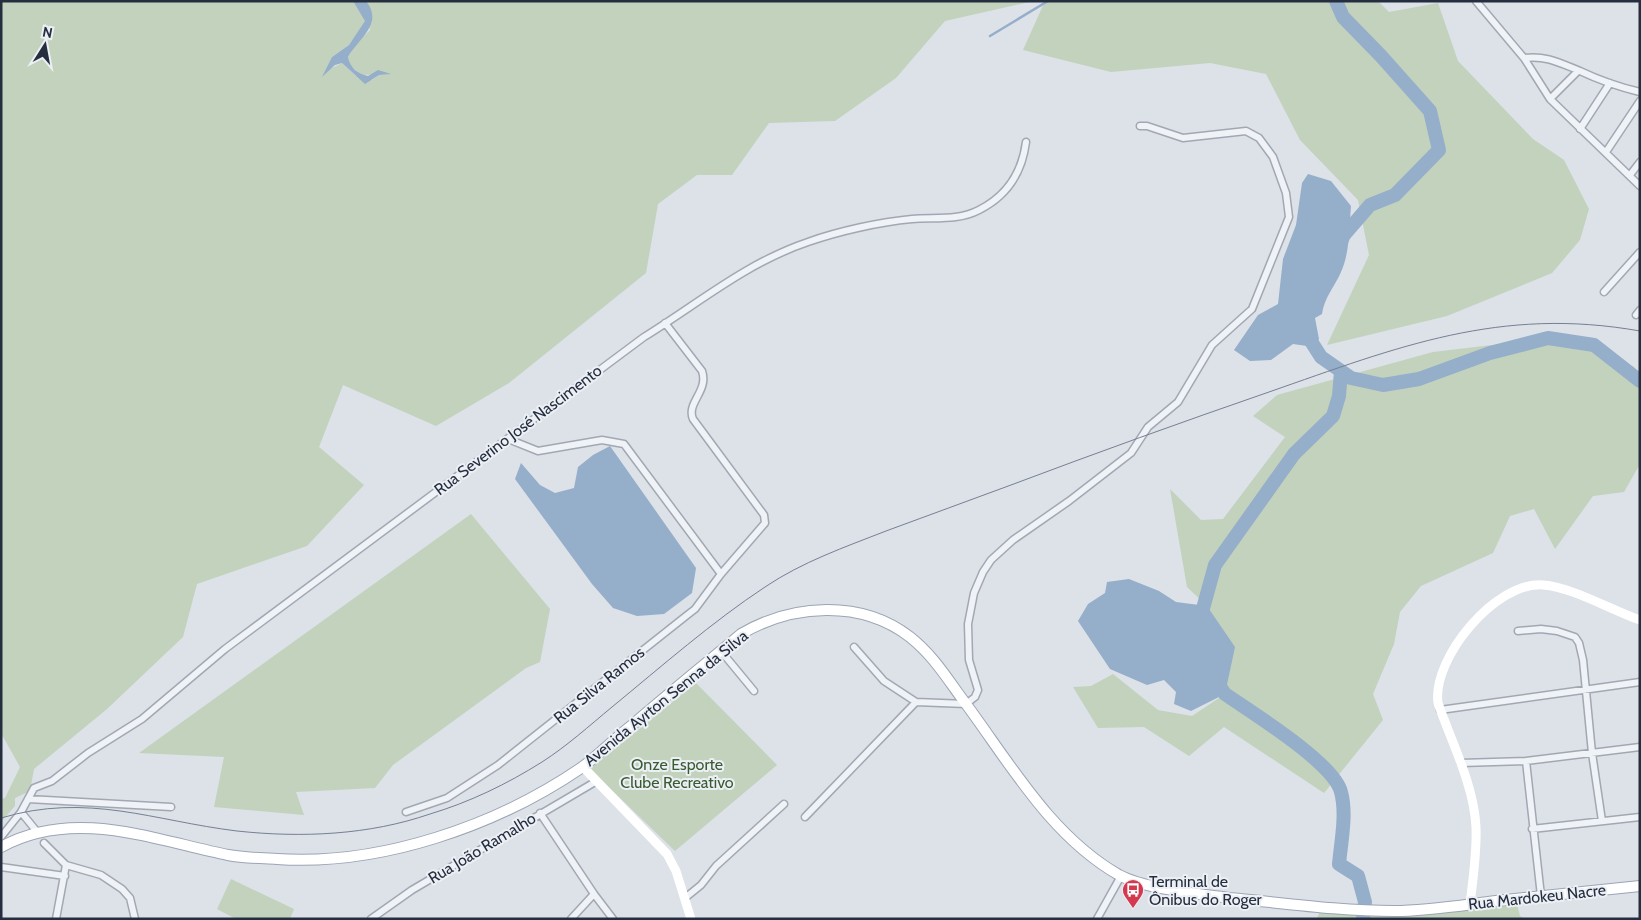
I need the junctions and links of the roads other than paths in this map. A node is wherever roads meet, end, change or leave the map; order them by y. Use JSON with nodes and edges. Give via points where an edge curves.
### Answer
{"nodes":[{"id":1,"x":1476,"y":1,"type":"edge"},
{"id":2,"x":1524,"y":58,"type":"junction"},
{"id":3,"x":1578,"y":71,"type":"junction"},
{"id":4,"x":1610,"y":83,"type":"junction"},
{"id":5,"x":1639,"y":90,"type":"edge"},
{"id":6,"x":1550,"y":99,"type":"junction"},
{"id":7,"x":1640,"y":101,"type":"edge"},
{"id":8,"x":1140,"y":126,"type":"dead end"},
{"id":9,"x":1580,"y":129,"type":"junction"},
{"id":10,"x":1026,"y":142,"type":"dead end"},
{"id":11,"x":1606,"y":152,"type":"junction"},
{"id":12,"x":1640,"y":162,"type":"edge"},
{"id":13,"x":1630,"y":175,"type":"junction"},
{"id":14,"x":1640,"y":186,"type":"edge"},
{"id":15,"x":1640,"y":252,"type":"edge"},
{"id":16,"x":1604,"y":292,"type":"dead end"},
{"id":17,"x":666,"y":323,"type":"junction"},
{"id":18,"x":508,"y":439,"type":"junction"},
{"id":19,"x":721,"y":574,"type":"junction"},
{"id":20,"x":1640,"y":620,"type":"edge"},
{"id":21,"x":1518,"y":631,"type":"dead end"},
{"id":22,"x":854,"y":646,"type":"dead end"},
{"id":23,"x":721,"y":650,"type":"junction"},
{"id":24,"x":1640,"y":682,"type":"edge"},
{"id":25,"x":1586,"y":688,"type":"junction"},
{"id":26,"x":754,"y":691,"type":"dead end"},
{"id":27,"x":916,"y":702,"type":"junction"},
{"id":28,"x":966,"y":704,"type":"junction"},
{"id":29,"x":1440,"y":710,"type":"junction"},
{"id":30,"x":1640,"y":747,"type":"edge"},
{"id":31,"x":1592,"y":753,"type":"junction"},
{"id":32,"x":1526,"y":761,"type":"junction"},
{"id":33,"x":1461,"y":763,"type":"junction"},
{"id":34,"x":583,"y":767,"type":"junction"},
{"id":35,"x":595,"y":782,"type":"junction"},
{"id":36,"x":29,"y":796,"type":"junction"},
{"id":37,"x":784,"y":804,"type":"dead end"},
{"id":38,"x":171,"y":807,"type":"dead end"},
{"id":39,"x":21,"y":812,"type":"junction"},
{"id":40,"x":406,"y":812,"type":"dead end"},
{"id":41,"x":540,"y":813,"type":"junction"},
{"id":42,"x":805,"y":817,"type":"dead end"},
{"id":43,"x":1640,"y":817,"type":"edge"},
{"id":44,"x":1602,"y":821,"type":"junction"},
{"id":45,"x":1532,"y":829,"type":"junction"},
{"id":46,"x":38,"y":833,"type":"junction"},
{"id":47,"x":1,"y":837,"type":"edge"},
{"id":48,"x":44,"y":842,"type":"dead end"},
{"id":49,"x":1,"y":847,"type":"edge"},
{"id":50,"x":66,"y":865,"type":"junction"},
{"id":51,"x":1,"y":867,"type":"edge"},
{"id":52,"x":65,"y":876,"type":"junction"},
{"id":53,"x":1121,"y":876,"type":"junction"},
{"id":54,"x":1640,"y":886,"type":"edge"},
{"id":55,"x":594,"y":894,"type":"junction"},
{"id":56,"x":1541,"y":896,"type":"junction"},
{"id":57,"x":685,"y":898,"type":"junction"},
{"id":58,"x":1470,"y":904,"type":"junction"},
{"id":59,"x":1344,"y":909,"type":"joint"},
{"id":60,"x":56,"y":919,"type":"edge"},
{"id":61,"x":135,"y":919,"type":"edge"},
{"id":62,"x":371,"y":919,"type":"edge"},
{"id":63,"x":571,"y":919,"type":"edge"},
{"id":64,"x":613,"y":919,"type":"edge"},
{"id":65,"x":691,"y":919,"type":"edge"},
{"id":66,"x":1098,"y":919,"type":"edge"}],
"edges":[{"from":1,"to":2,"type":"street"},
{"from":2,"to":3,"type":"street","via":[[1556,60]]},
{"from":2,"to":6,"type":"street"},
{"from":3,"to":4,"type":"street"},
{"from":3,"to":6,"type":"street"},
{"from":4,"to":5,"type":"street"},
{"from":4,"to":9,"type":"street"},
{"from":6,"to":9,"type":"street"},
{"from":7,"to":11,"type":"street"},
{"from":8,"to":28,"type":"street","via":[[1183,138],[1235,130],[1253,133],[1272,157],[1281,179],[1289,210],[1288,224],[1252,309],[1212,345],[1178,402],[1148,427],[1131,453],[1069,502],[1013,540],[991,560],[974,594],[968,624],[969,660],[978,693]]},
{"from":9,"to":11,"type":"street"},
{"from":10,"to":17,"type":"street","name":"Rua Severino José Nascimento","via":[[1015,179],[996,200],[978,211],[958,218],[892,222],[808,242],[740,272]]},
{"from":11,"to":13,"type":"street"},
{"from":12,"to":13,"type":"street"},
{"from":13,"to":14,"type":"street"},
{"from":15,"to":16,"type":"street"},
{"from":17,"to":18,"type":"street","name":"Rua Severino José Nascimento","via":[[644,336]]},
{"from":17,"to":19,"type":"street","name":"Rua Silva Ramos","via":[[704,377],[704,386],[692,409],[692,419],[764,515],[765,523]]},
{"from":18,"to":19,"type":"street","via":[[538,451],[602,440],[624,444]]},
{"from":18,"to":36,"type":"street","name":"Rua Severino José Nascimento","via":[[225,649],[142,719],[88,753],[52,781],[37,786]]},
{"from":19,"to":40,"type":"street","name":"Rua Silva Ramos","via":[[695,609],[498,765],[447,798]]},
{"from":20,"to":29,"type":"street","via":[[1560,588],[1534,584],[1522,588],[1500,599],[1454,647],[1437,684]]},
{"from":21,"to":25,"type":"street","via":[[1541,629],[1575,637],[1582,652]]},
{"from":22,"to":27,"type":"street","via":[[884,681]]},
{"from":23,"to":26,"type":"street"},
{"from":23,"to":28,"type":"main road","name":"Avenida Ayrton Senna da Silva","via":[[758,624],[801,612],[834,609],[867,615],[895,627],[924,649]]},
{"from":23,"to":34,"type":"main road","name":"Avenida Ayrton Senna da Silva"},
{"from":24,"to":25,"type":"street"},
{"from":25,"to":29,"type":"street"},
{"from":25,"to":31,"type":"street"},
{"from":27,"to":28,"type":"street"},
{"from":27,"to":42,"type":"street"},
{"from":28,"to":53,"type":"main road","name":"Avenida Ayrton Senna da Silva","via":[[1036,801],[1058,826]]},
{"from":29,"to":33,"type":"street"},
{"from":30,"to":31,"type":"street"},
{"from":31,"to":32,"type":"street"},
{"from":31,"to":44,"type":"street"},
{"from":32,"to":33,"type":"street"},
{"from":32,"to":45,"type":"street"},
{"from":33,"to":58,"type":"street","via":[[1476,827]]},
{"from":34,"to":35,"type":"street"},
{"from":34,"to":46,"type":"main road","name":"Avenida Ayrton Senna da Silva","via":[[525,802],[481,822],[382,851],[329,858],[280,860],[231,855],[120,830],[77,828]]},
{"from":35,"to":41,"type":"street","name":"Rua João Ramalho"},
{"from":35,"to":57,"type":"street","via":[[667,854]]},
{"from":36,"to":38,"type":"street"},
{"from":36,"to":39,"type":"street"},
{"from":37,"to":57,"type":"street"},
{"from":39,"to":46,"type":"street"},
{"from":39,"to":47,"type":"street"},
{"from":41,"to":55,"type":"street"},
{"from":41,"to":62,"type":"street","name":"Rua João Ramalho","via":[[412,890]]},
{"from":43,"to":44,"type":"street"},
{"from":44,"to":45,"type":"street"},
{"from":45,"to":56,"type":"street"},
{"from":46,"to":49,"type":"main road","name":"Avenida Ayrton Senna da Silva"},
{"from":48,"to":50,"type":"street"},
{"from":50,"to":52,"type":"street"},
{"from":50,"to":61,"type":"street","via":[[101,875],[122,889],[130,898]]},
{"from":51,"to":52,"type":"street"},
{"from":52,"to":60,"type":"street"},
{"from":53,"to":59,"type":"main road","name":"Avenida Ayrton Senna da Silva","via":[[1151,885],[1215,896]]},
{"from":53,"to":66,"type":"street"},
{"from":54,"to":56,"type":"main road","name":"Rua Mardokeu Nacre"},
{"from":55,"to":63,"type":"street"},
{"from":55,"to":64,"type":"street"},
{"from":56,"to":58,"type":"main road","name":"Rua Mardokeu Nacre"},
{"from":57,"to":65,"type":"street"},
{"from":58,"to":59,"type":"main road","name":"Rua Mardokeu Nacre","via":[[1396,911]]}]}
